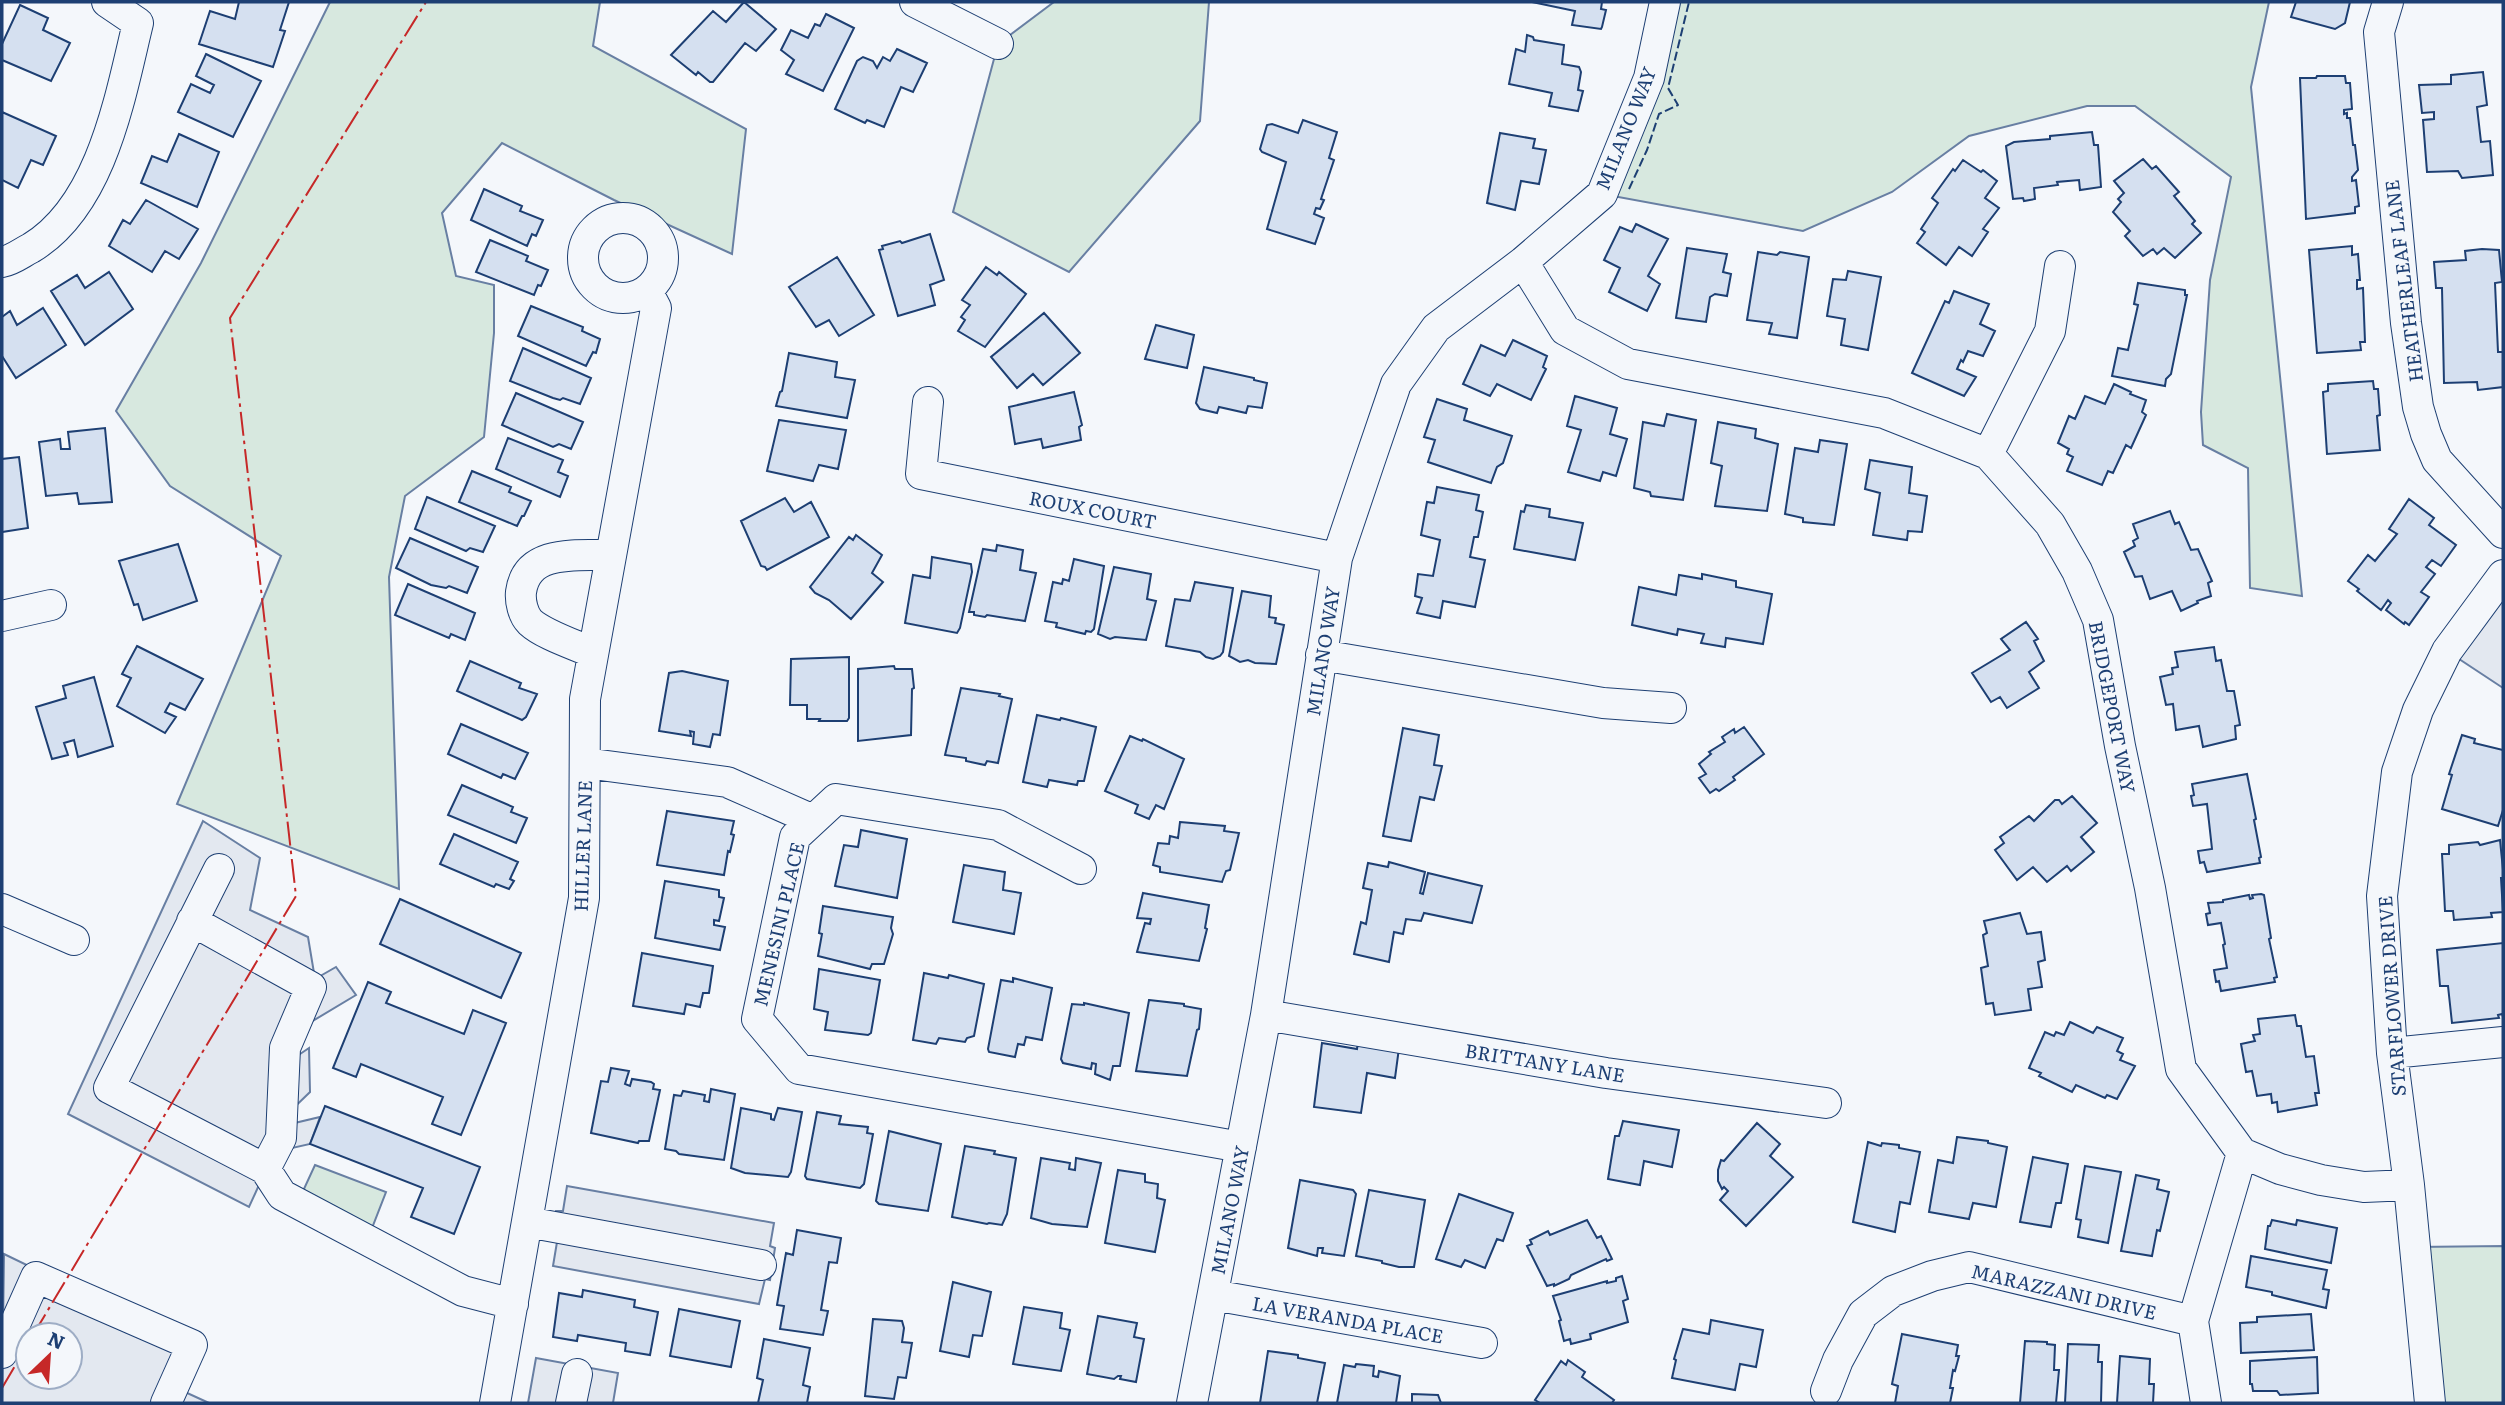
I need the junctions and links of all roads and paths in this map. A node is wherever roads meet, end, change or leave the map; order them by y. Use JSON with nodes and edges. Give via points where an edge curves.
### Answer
{"nodes":[{"id":1,"x":107,"y":2,"type":"edge"},
{"id":2,"x":915,"y":2,"type":"edge"},
{"id":3,"x":1665,"y":2,"type":"edge"},
{"id":4,"x":2388,"y":2,"type":"edge"},
{"id":5,"x":998,"y":44,"type":"dead end"},
{"id":6,"x":2,"y":262,"type":"edge"},
{"id":7,"x":1523,"y":262,"type":"junction"},
{"id":8,"x":2060,"y":266,"type":"dead end"},
{"id":9,"x":647,"y":291,"type":"dead end"},
{"id":10,"x":928,"y":402,"type":"dead end"},
{"id":11,"x":1988,"y":454,"type":"junction"},
{"id":12,"x":2503,"y":533,"type":"edge"},
{"id":13,"x":611,"y":555,"type":"junction"},
{"id":14,"x":1337,"y":558,"type":"junction"},
{"id":15,"x":2503,"y":575,"type":"edge"},
{"id":16,"x":51,"y":605,"type":"dead end"},
{"id":17,"x":2,"y":616,"type":"edge"},
{"id":18,"x":593,"y":653,"type":"junction"},
{"id":19,"x":1321,"y":655,"type":"junction"},
{"id":20,"x":1671,"y":708,"type":"dead end"},
{"id":21,"x":584,"y":764,"type":"junction"},
{"id":22,"x":813,"y":820,"type":"junction"},
{"id":23,"x":219,"y":869,"type":"dead end"},
{"id":24,"x":1081,"y":869,"type":"dead end"},
{"id":25,"x":2,"y":909,"type":"edge"},
{"id":26,"x":192,"y":921,"type":"junction"},
{"id":27,"x":74,"y":940,"type":"dead end"},
{"id":28,"x":1266,"y":1015,"type":"junction"},
{"id":29,"x":2503,"y":1042,"type":"edge"},
{"id":30,"x":2392,"y":1053,"type":"junction"},
{"id":31,"x":1826,"y":1103,"type":"dead end"},
{"id":32,"x":1241,"y":1147,"type":"junction"},
{"id":33,"x":2242,"y":1153,"type":"junction"},
{"id":34,"x":265,"y":1169,"type":"junction"},
{"id":35,"x":2409,"y":1185,"type":"junction"},
{"id":36,"x":527,"y":1222,"type":"junction"},
{"id":37,"x":761,"y":1265,"type":"dead end"},
{"id":38,"x":1213,"y":1295,"type":"junction"},
{"id":39,"x":513,"y":1304,"type":"junction"},
{"id":40,"x":2193,"y":1321,"type":"junction"},
{"id":41,"x":1482,"y":1343,"type":"dead end"},
{"id":42,"x":2,"y":1353,"type":"edge"},
{"id":43,"x":577,"y":1374,"type":"dead end"},
{"id":44,"x":1826,"y":1391,"type":"dead end"},
{"id":45,"x":166,"y":1403,"type":"edge"},
{"id":46,"x":495,"y":1403,"type":"edge"},
{"id":47,"x":572,"y":1403,"type":"edge"},
{"id":48,"x":1192,"y":1403,"type":"edge"},
{"id":49,"x":2206,"y":1403,"type":"edge"},
{"id":50,"x":2430,"y":1403,"type":"edge"}],
"edges":[{"from":1,"to":6,"type":"street","via":[[138,23],[115,121],[92,176],[59,226],[36,245]]},
{"from":2,"to":5,"type":"street"},
{"from":3,"to":7,"type":"street","name":"MILANO WAY","via":[[1649,78],[1602,194]]},
{"from":4,"to":12,"type":"street","name":"HEATHERLEAF LANE","via":[[2378,32],[2418,407],[2437,460]]},
{"from":7,"to":11,"type":"street","name":"BRIDGEPORT WAY","via":[[1565,330],[1628,364],[1884,413]]},
{"from":7,"to":14,"type":"street","name":"MILANO WAY","via":[[1436,328],[1396,384]]},
{"from":8,"to":11,"type":"street","via":[[2050,331]]},
{"from":9,"to":13,"type":"street","name":"HILLER LANE","via":[[656,307]]},
{"from":10,"to":14,"type":"street","name":"ROUX COURT","via":[[920,474]]},
{"from":11,"to":33,"type":"street","name":"BRIDGEPORT WAY","via":[[2050,524],[2098,620],[2181,1069]]},
{"from":13,"to":18,"type":"street","name":"HILLER LANE"},
{"from":13,"to":18,"type":"street","via":[[557,556],[539,562],[526,575],[521,593],[530,622]]},
{"from":14,"to":19,"type":"street","name":"MILANO WAY"},
{"from":15,"to":30,"type":"street","name":"STARFLOWER DRIVE","via":[[2448,651],[2418,710],[2397,772],[2382,896]]},
{"from":16,"to":17,"type":"street"},
{"from":18,"to":21,"type":"street","name":"HILLER LANE","via":[[585,699]]},
{"from":19,"to":20,"type":"street","via":[[1603,703]]},
{"from":19,"to":28,"type":"street","name":"MILANO WAY"},
{"from":21,"to":22,"type":"street","via":[[727,782]]},
{"from":21,"to":36,"type":"street","name":"HILLER LANE","via":[[583,898]]},
{"from":22,"to":24,"type":"street","name":"MENESINI PLACE","via":[[836,799],[998,825]]},
{"from":22,"to":32,"type":"street","name":"MENESINI PLACE","via":[[795,837],[757,1019],[799,1069]]},
{"from":23,"to":26,"type":"street"},
{"from":25,"to":27,"type":"street"},
{"from":26,"to":34,"type":"street","via":[[311,987],[285,1048],[281,1138]]},
{"from":26,"to":34,"type":"street","via":[[109,1088]]},
{"from":28,"to":31,"type":"street","name":"BRITTANY LANE","via":[[1606,1073]]},
{"from":28,"to":32,"type":"street","name":"MILANO WAY"},
{"from":29,"to":30,"type":"street"},
{"from":30,"to":35,"type":"street","name":"STARFLOWER DRIVE"},
{"from":32,"to":38,"type":"street","name":"MILANO WAY"},
{"from":33,"to":35,"type":"street","via":[[2321,1180],[2364,1187]]},
{"from":33,"to":40,"type":"street"},
{"from":34,"to":39,"type":"street","via":[[282,1195],[463,1291]]},
{"from":35,"to":50,"type":"street","name":"STARFLOWER DRIVE"},
{"from":36,"to":37,"type":"street"},
{"from":36,"to":39,"type":"street","name":"HILLER LANE"},
{"from":38,"to":41,"type":"street","name":"LA VERANDA PLACE"},
{"from":38,"to":48,"type":"street","name":"MILANO WAY"},
{"from":39,"to":46,"type":"street","name":"HILLER LANE"},
{"from":40,"to":44,"type":"street","name":"MARAZZANI DRIVE","via":[[1969,1267],[1893,1291],[1863,1314]]},
{"from":40,"to":49,"type":"street"},
{"from":42,"to":45,"type":"street","via":[[36,1277],[192,1345]]},
{"from":43,"to":47,"type":"street"}]}
